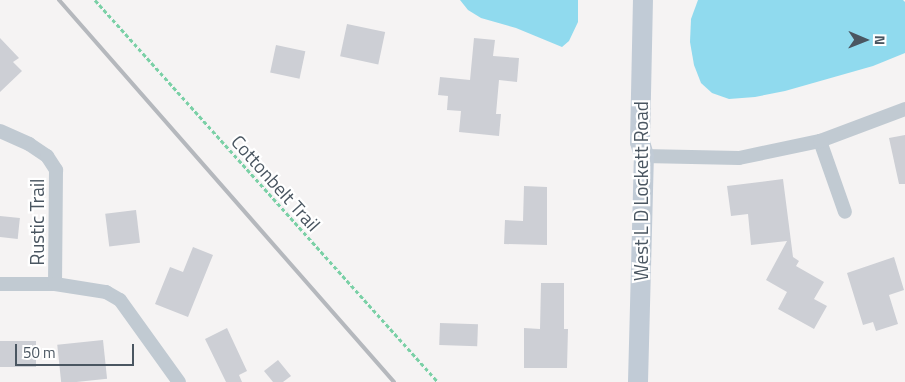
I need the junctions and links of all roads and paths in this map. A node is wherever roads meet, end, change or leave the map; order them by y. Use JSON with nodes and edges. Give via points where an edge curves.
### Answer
{"nodes":[{"id":1,"x":95,"y":0,"type":"edge"},
{"id":2,"x":642,"y":0,"type":"edge"},
{"id":3,"x":905,"y":109,"type":"edge"},
{"id":4,"x":0,"y":131,"type":"edge"},
{"id":5,"x":820,"y":141,"type":"junction"},
{"id":6,"x":644,"y":156,"type":"junction"},
{"id":7,"x":845,"y":212,"type":"dead end"},
{"id":8,"x":0,"y":284,"type":"edge"},
{"id":9,"x":55,"y":284,"type":"junction"},
{"id":10,"x":180,"y":382,"type":"edge"},
{"id":11,"x":438,"y":382,"type":"edge"},
{"id":12,"x":638,"y":382,"type":"edge"}],
"edges":[{"from":1,"to":11,"type":"path","name":"Cottonbelt Trail"},
{"from":2,"to":6,"type":"main road","name":"West L D Lockett Road","via":[[640,142]]},
{"from":3,"to":5,"type":"street"},
{"from":4,"to":9,"type":"street","name":"Rustic Trail","via":[[47,156],[56,170]]},
{"from":5,"to":6,"type":"street","via":[[739,158]]},
{"from":5,"to":7,"type":"street"},
{"from":6,"to":12,"type":"main road","name":"West L D Lockett Road"},
{"from":8,"to":9,"type":"street"},
{"from":9,"to":10,"type":"street","via":[[106,292],[120,300]]}]}
